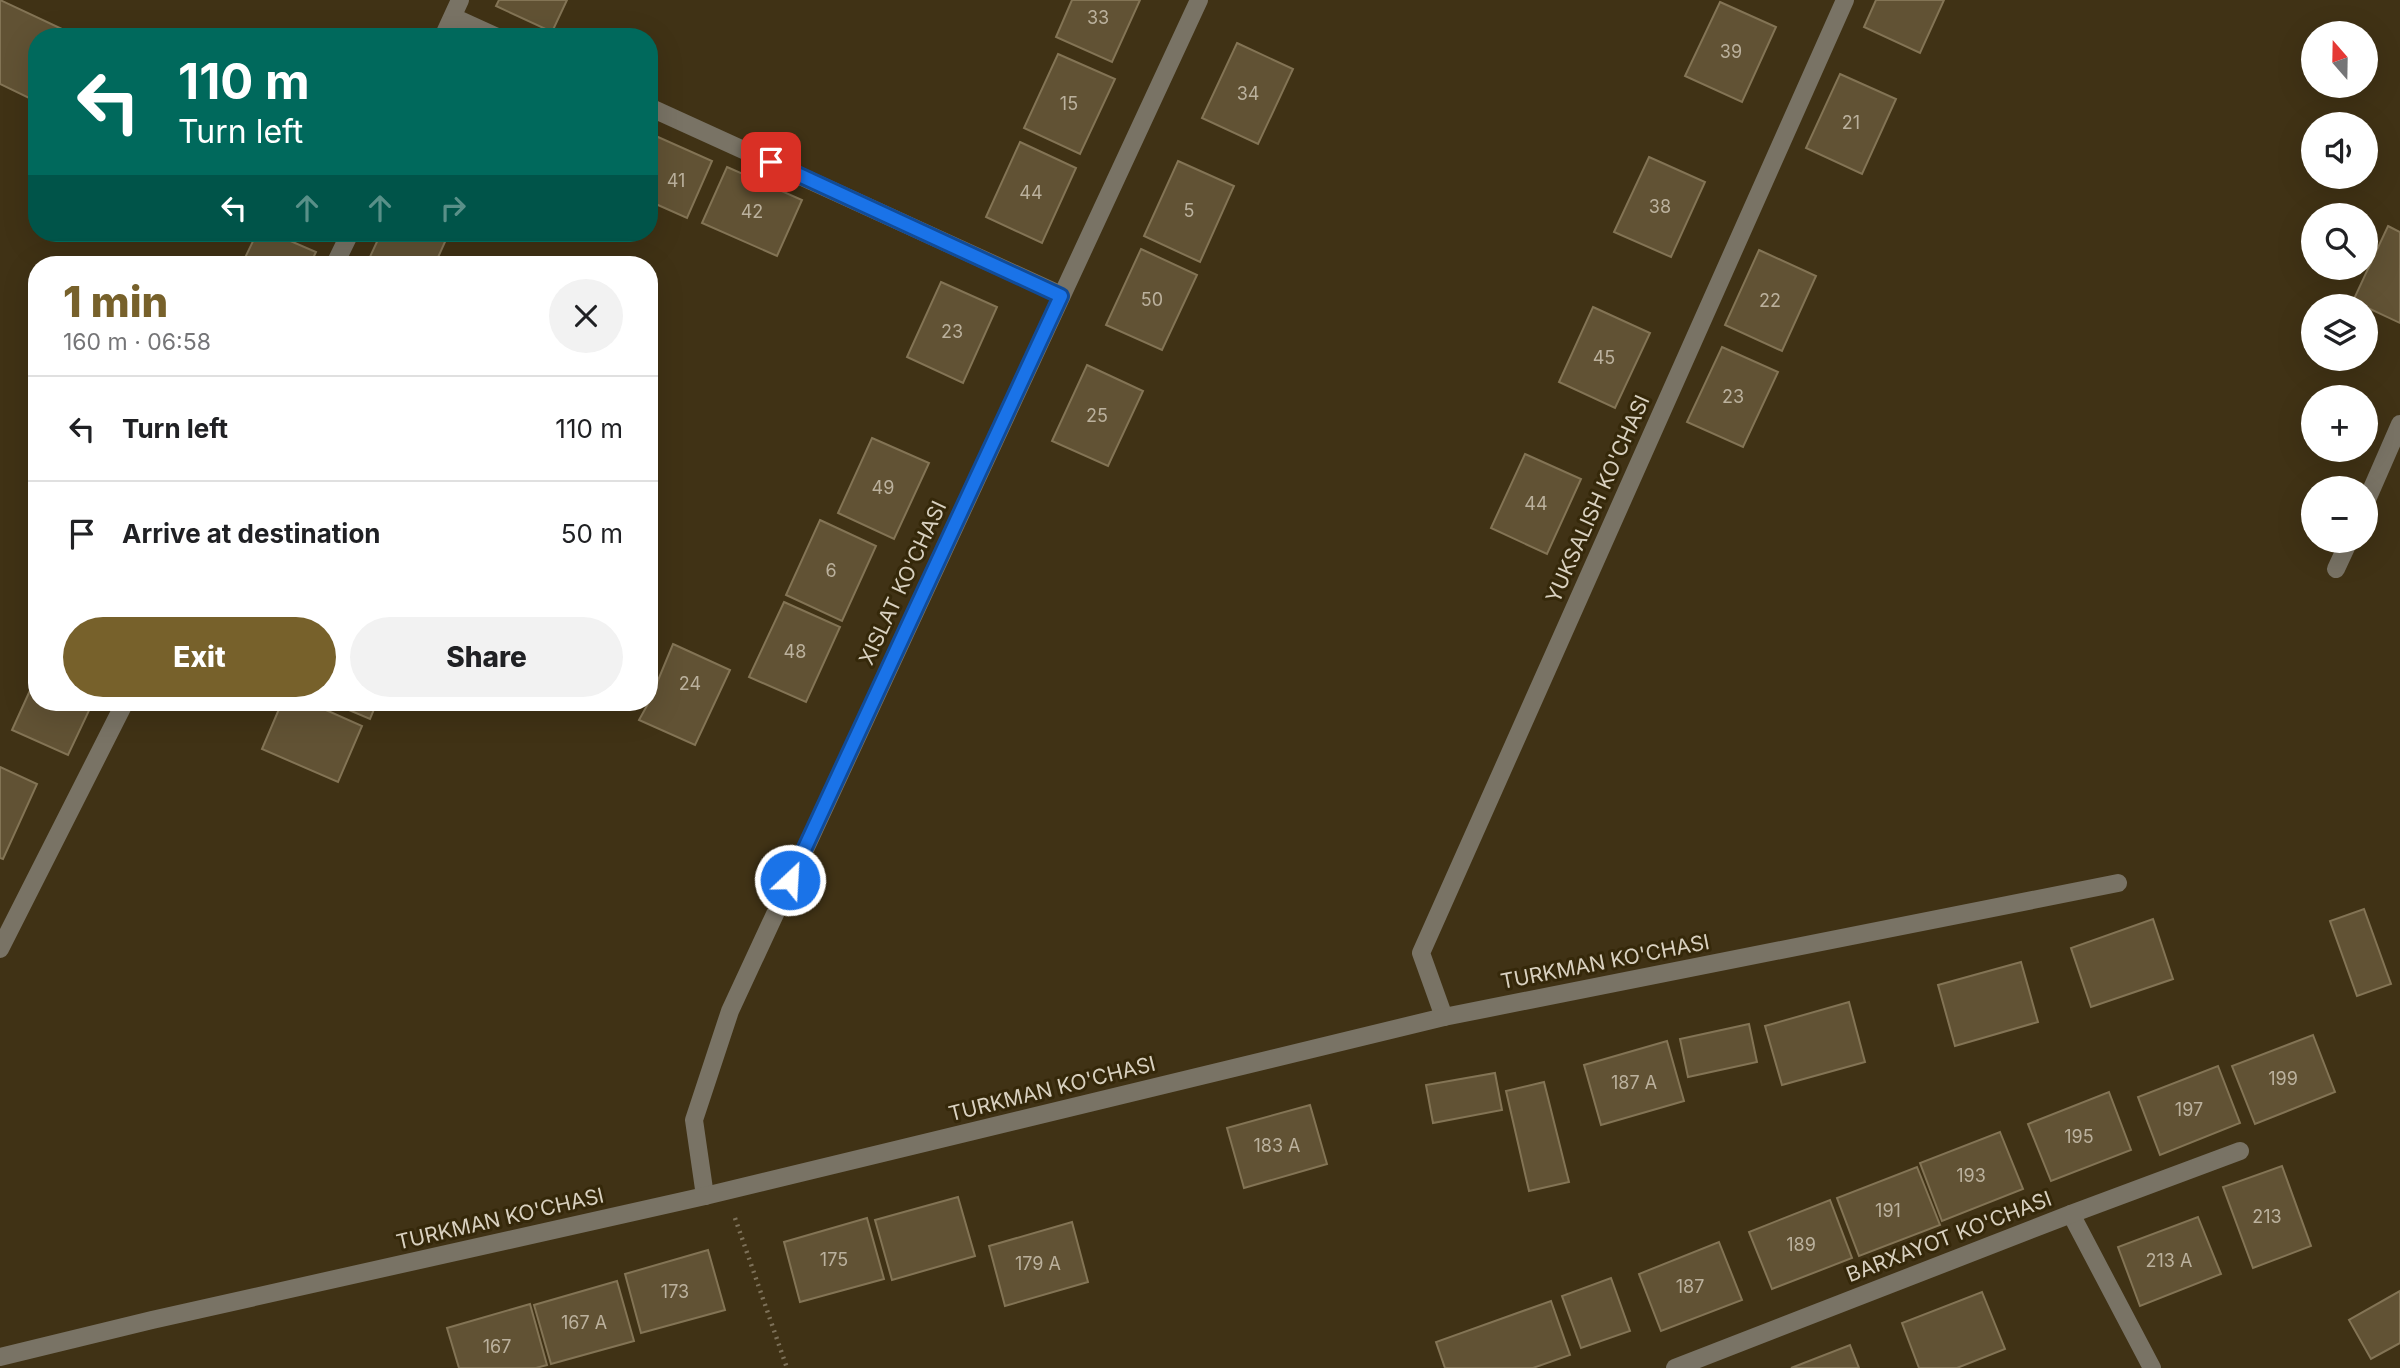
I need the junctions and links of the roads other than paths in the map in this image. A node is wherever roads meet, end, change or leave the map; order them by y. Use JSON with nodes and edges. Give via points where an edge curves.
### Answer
{"nodes":[{"id":1,"x":1199,"y":0,"type":"edge"},
{"id":2,"x":1845,"y":0,"type":"edge"},
{"id":3,"x":457,"y":8,"type":"edge"},
{"id":4,"x":447,"y":28,"type":"edge"},
{"id":5,"x":485,"y":28,"type":"edge"},
{"id":6,"x":658,"y":111,"type":"edge"},
{"id":7,"x":1061,"y":296,"type":"junction"},
{"id":8,"x":2400,"y":424,"type":"edge"},
{"id":9,"x":2377,"y":476,"type":"edge"},
{"id":10,"x":2343,"y":553,"type":"edge"},
{"id":11,"x":2336,"y":569,"type":"dead end"},
{"id":12,"x":120,"y":711,"type":"edge"},
{"id":13,"x":2118,"y":883,"type":"dead end"},
{"id":14,"x":0,"y":949,"type":"edge"},
{"id":15,"x":1444,"y":1017,"type":"junction"},
{"id":16,"x":2240,"y":1151,"type":"dead end"},
{"id":17,"x":705,"y":1196,"type":"junction"},
{"id":18,"x":2071,"y":1214,"type":"junction"},
{"id":19,"x":0,"y":1357,"type":"edge"},
{"id":20,"x":1675,"y":1368,"type":"edge"},
{"id":21,"x":2152,"y":1368,"type":"edge"}],
"edges":[{"from":1,"to":7,"type":"street","name":"XISLAT KO'CHASI"},
{"from":2,"to":15,"type":"street","name":"YUKSALISH KO'CHASI","via":[[1421,953]]},
{"from":3,"to":4,"type":"street"},
{"from":3,"to":5,"type":"street"},
{"from":6,"to":7,"type":"street"},
{"from":7,"to":17,"type":"street","name":"XISLAT KO'CHASI","via":[[730,1011],[694,1120]]},
{"from":8,"to":9,"type":"street"},
{"from":10,"to":11,"type":"street"},
{"from":12,"to":14,"type":"street"},
{"from":13,"to":15,"type":"street","name":"TURKMAN KO'CHASI"},
{"from":15,"to":17,"type":"street","name":"TURKMAN KO'CHASI"},
{"from":16,"to":18,"type":"street","name":"BARXAYOT KO'CHASI"},
{"from":17,"to":19,"type":"street","name":"TURKMAN KO'CHASI"},
{"from":18,"to":20,"type":"street","name":"BARXAYOT KO'CHASI"},
{"from":18,"to":21,"type":"street"}]}
